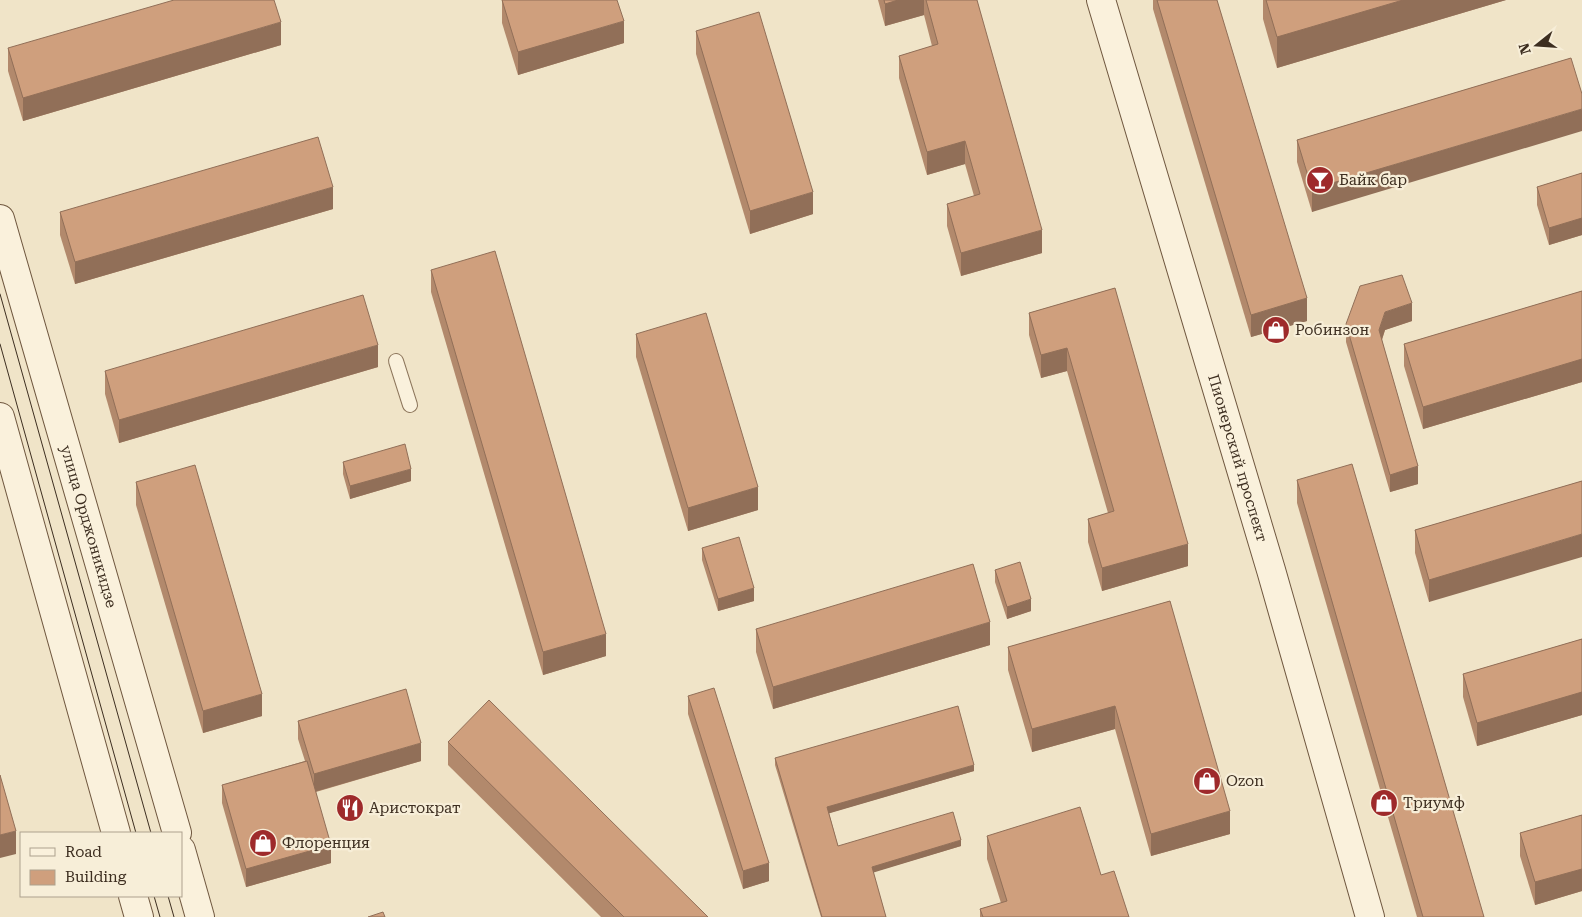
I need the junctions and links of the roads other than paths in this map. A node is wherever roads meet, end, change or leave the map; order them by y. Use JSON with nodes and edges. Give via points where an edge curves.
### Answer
{"nodes":[{"id":1,"x":1101,"y":0,"type":"edge"},
{"id":2,"x":0,"y":219,"type":"edge"},
{"id":3,"x":396,"y":361,"type":"dead end"},
{"id":4,"x":410,"y":405,"type":"dead end"},
{"id":5,"x":0,"y":418,"type":"edge"},
{"id":6,"x":116,"y":832,"type":"edge"},
{"id":7,"x":176,"y":832,"type":"edge"},
{"id":8,"x":182,"y":854,"type":"edge"},
{"id":9,"x":133,"y":897,"type":"edge"},
{"id":10,"x":139,"y":917,"type":"edge"},
{"id":11,"x":200,"y":917,"type":"edge"},
{"id":12,"x":1370,"y":917,"type":"edge"}],
"edges":[{"from":1,"to":12,"type":"main road","name":"Пионерский проспект","via":[[1266,552]]},
{"from":2,"to":7,"type":"main road","name":"улица Орджоникидзе"},
{"from":3,"to":4,"type":"lane"},
{"from":5,"to":6,"type":"main road"},
{"from":8,"to":11,"type":"main road"},
{"from":9,"to":10,"type":"main road"}]}
